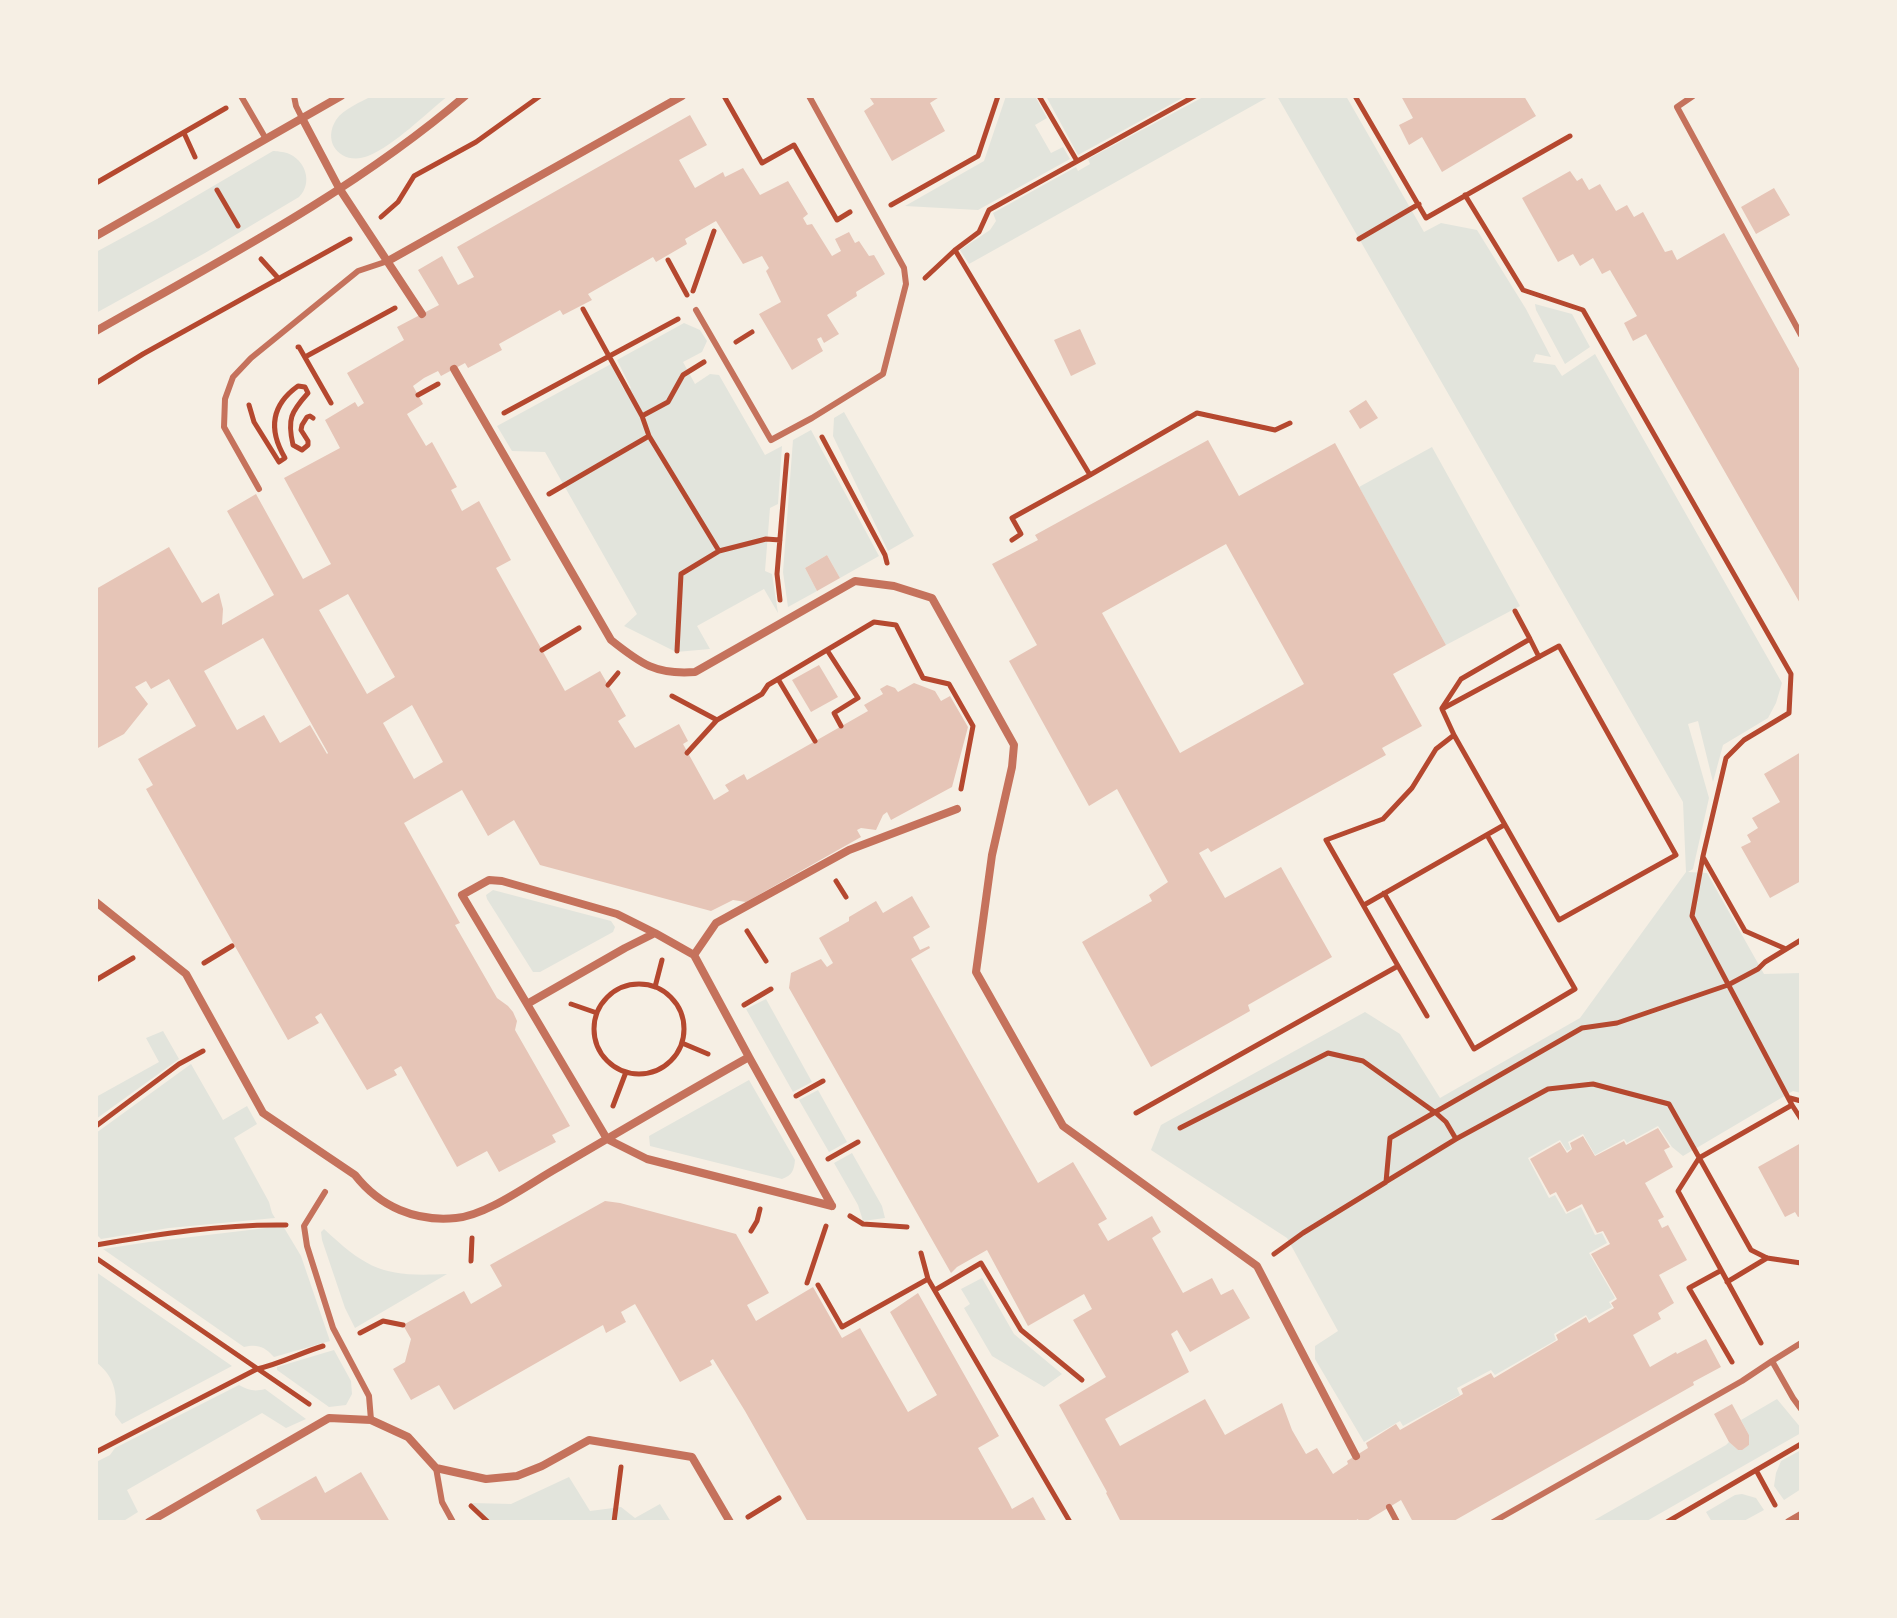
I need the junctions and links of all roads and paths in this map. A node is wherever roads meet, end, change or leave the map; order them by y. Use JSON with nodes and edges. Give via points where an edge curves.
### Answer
{"nodes":[{"id":1,"x":294,"y":96,"type":"edge"},
{"id":2,"x":341,"y":96,"type":"edge"},
{"id":3,"x":465,"y":96,"type":"edge"},
{"id":4,"x":540,"y":96,"type":"edge"},
{"id":5,"x":682,"y":96,"type":"edge"},
{"id":6,"x":724,"y":96,"type":"edge"},
{"id":7,"x":809,"y":96,"type":"edge"},
{"id":8,"x":998,"y":96,"type":"edge"},
{"id":9,"x":1039,"y":96,"type":"edge"},
{"id":10,"x":1195,"y":96,"type":"edge"},
{"id":11,"x":1355,"y":96,"type":"edge"},
{"id":12,"x":1693,"y":96,"type":"edge"},
{"id":13,"x":242,"y":98,"type":"edge"},
{"id":14,"x":302,"y":118,"type":"junction"},
{"id":15,"x":184,"y":133,"type":"junction"},
{"id":16,"x":1570,"y":136,"type":"dead end"},
{"id":17,"x":266,"y":139,"type":"junction"},
{"id":18,"x":1077,"y":161,"type":"junction"},
{"id":19,"x":197,"y":162,"type":"dead end"},
{"id":20,"x":96,"y":183,"type":"edge"},
{"id":21,"x":214,"y":185,"type":"dead end"},
{"id":22,"x":339,"y":188,"type":"junction"},
{"id":23,"x":1465,"y":195,"type":"junction"},
{"id":24,"x":868,"y":203,"type":"junction"},
{"id":25,"x":1419,"y":204,"type":"junction"},
{"id":26,"x":874,"y":214,"type":"junction"},
{"id":27,"x":365,"y":229,"type":"junction"},
{"id":28,"x":242,"y":231,"type":"dead end"},
{"id":29,"x":714,"y":231,"type":"dead end"},
{"id":30,"x":96,"y":236,"type":"edge"},
{"id":31,"x":1359,"y":239,"type":"dead end"},
{"id":32,"x":955,"y":250,"type":"junction"},
{"id":33,"x":259,"y":257,"type":"dead end"},
{"id":34,"x":668,"y":260,"type":"dead end"},
{"id":35,"x":388,"y":261,"type":"junction"},
{"id":36,"x":279,"y":279,"type":"junction"},
{"id":37,"x":906,"y":284,"type":"junction"},
{"id":38,"x":412,"y":298,"type":"junction"},
{"id":39,"x":583,"y":309,"type":"dead end"},
{"id":40,"x":696,"y":310,"type":"joint"},
{"id":41,"x":422,"y":314,"type":"dead end"},
{"id":42,"x":96,"y":331,"type":"edge"},
{"id":43,"x":1801,"y":335,"type":"edge"},
{"id":44,"x":288,"y":355,"type":"dead end"},
{"id":45,"x":610,"y":355,"type":"junction"},
{"id":46,"x":305,"y":357,"type":"junction"},
{"id":47,"x":696,"y":367,"type":"dead end"},
{"id":48,"x":454,"y":369,"type":"dead end"},
{"id":49,"x":96,"y":383,"type":"edge"},
{"id":50,"x":438,"y":384,"type":"dead end"},
{"id":51,"x":418,"y":395,"type":"dead end"},
{"id":52,"x":250,"y":398,"type":"dead end"},
{"id":53,"x":331,"y":403,"type":"dead end"},
{"id":54,"x":642,"y":416,"type":"junction"},
{"id":55,"x":313,"y":418,"type":"dead end"},
{"id":56,"x":812,"y":418,"type":"junction"},
{"id":57,"x":486,"y":423,"type":"junction"},
{"id":58,"x":1290,"y":423,"type":"dead end"},
{"id":59,"x":789,"y":430,"type":"junction"},
{"id":60,"x":649,"y":436,"type":"junction"},
{"id":61,"x":1090,"y":475,"type":"junction"},
{"id":62,"x":259,"y":489,"type":"dead end"},
{"id":63,"x":532,"y":503,"type":"junction"},
{"id":64,"x":780,"y":540,"type":"junction"},
{"id":65,"x":1012,"y":540,"type":"dead end"},
{"id":66,"x":719,"y":551,"type":"junction"},
{"id":67,"x":894,"y":586,"type":"junction"},
{"id":68,"x":1515,"y":611,"type":"dead end"},
{"id":69,"x":598,"y":617,"type":"junction"},
{"id":70,"x":787,"y":620,"type":"junction"},
{"id":71,"x":1530,"y":639,"type":"junction"},
{"id":72,"x":542,"y":650,"type":"dead end"},
{"id":73,"x":827,"y":650,"type":"junction"},
{"id":74,"x":1539,"y":657,"type":"junction"},
{"id":75,"x":674,"y":673,"type":"junction"},
{"id":76,"x":778,"y":679,"type":"junction"},
{"id":77,"x":1442,"y":709,"type":"junction"},
{"id":78,"x":717,"y":720,"type":"junction"},
{"id":79,"x":841,"y":726,"type":"dead end"},
{"id":80,"x":1454,"y":735,"type":"junction"},
{"id":81,"x":815,"y":741,"type":"dead end"},
{"id":82,"x":687,"y":753,"type":"dead end"},
{"id":83,"x":957,"y":809,"type":"joint"},
{"id":84,"x":1504,"y":825,"type":"junction"},
{"id":85,"x":1487,"y":835,"type":"junction"},
{"id":86,"x":1703,"y":856,"type":"junction"},
{"id":87,"x":837,"y":882,"type":"dead end"},
{"id":88,"x":1384,"y":893,"type":"junction"},
{"id":89,"x":846,"y":897,"type":"dead end"},
{"id":90,"x":96,"y":902,"type":"edge"},
{"id":91,"x":1364,"y":905,"type":"junction"},
{"id":92,"x":747,"y":931,"type":"dead end"},
{"id":93,"x":655,"y":933,"type":"junction"},
{"id":94,"x":1801,"y":940,"type":"edge"},
{"id":95,"x":232,"y":946,"type":"dead end"},
{"id":96,"x":151,"y":947,"type":"junction"},
{"id":97,"x":1786,"y":949,"type":"junction"},
{"id":98,"x":694,"y":955,"type":"junction"},
{"id":99,"x":766,"y":961,"type":"dead end"},
{"id":100,"x":661,"y":965,"type":"dead end"},
{"id":101,"x":1398,"y":966,"type":"junction"},
{"id":102,"x":186,"y":974,"type":"junction"},
{"id":103,"x":96,"y":980,"type":"edge"},
{"id":104,"x":1728,"y":985,"type":"junction"},
{"id":105,"x":655,"y":987,"type":"junction"},
{"id":106,"x":771,"y":989,"type":"dead end"},
{"id":107,"x":527,"y":1004,"type":"junction"},
{"id":108,"x":744,"y":1005,"type":"dead end"},
{"id":109,"x":577,"y":1006,"type":"dead end"},
{"id":110,"x":597,"y":1013,"type":"junction"},
{"id":111,"x":1427,"y":1016,"type":"dead end"},
{"id":112,"x":223,"y":1040,"type":"junction"},
{"id":113,"x":682,"y":1043,"type":"junction"},
{"id":114,"x":703,"y":1052,"type":"dead end"},
{"id":115,"x":749,"y":1057,"type":"junction"},
{"id":116,"x":626,"y":1072,"type":"junction"},
{"id":117,"x":823,"y":1081,"type":"dead end"},
{"id":118,"x":618,"y":1092,"type":"dead end"},
{"id":119,"x":796,"y":1096,"type":"dead end"},
{"id":120,"x":1789,"y":1098,"type":"junction"},
{"id":121,"x":1801,"y":1101,"type":"edge"},
{"id":122,"x":1792,"y":1105,"type":"junction"},
{"id":123,"x":1136,"y":1113,"type":"dead end"},
{"id":124,"x":1436,"y":1113,"type":"junction"},
{"id":125,"x":1801,"y":1119,"type":"edge"},
{"id":126,"x":96,"y":1126,"type":"edge"},
{"id":127,"x":1180,"y":1128,"type":"dead end"},
{"id":128,"x":607,"y":1139,"type":"junction"},
{"id":129,"x":1456,"y":1139,"type":"junction"},
{"id":130,"x":858,"y":1142,"type":"dead end"},
{"id":131,"x":831,"y":1158,"type":"dead end"},
{"id":132,"x":1699,"y":1158,"type":"junction"},
{"id":133,"x":1386,"y":1182,"type":"junction"},
{"id":134,"x":325,"y":1192,"type":"dead end"},
{"id":135,"x":760,"y":1206,"type":"dead end"},
{"id":136,"x":832,"y":1206,"type":"junction"},
{"id":137,"x":863,"y":1224,"type":"dead end"},
{"id":138,"x":292,"y":1225,"type":"dead end"},
{"id":139,"x":907,"y":1227,"type":"dead end"},
{"id":140,"x":751,"y":1231,"type":"dead end"},
{"id":141,"x":96,"y":1245,"type":"edge"},
{"id":142,"x":472,"y":1247,"type":"dead end"},
{"id":143,"x":921,"y":1253,"type":"dead end"},
{"id":144,"x":96,"y":1258,"type":"edge"},
{"id":145,"x":1767,"y":1258,"type":"junction"},
{"id":146,"x":471,"y":1261,"type":"dead end"},
{"id":147,"x":1801,"y":1263,"type":"edge"},
{"id":148,"x":1257,"y":1266,"type":"junction"},
{"id":149,"x":1720,"y":1271,"type":"junction"},
{"id":150,"x":928,"y":1279,"type":"junction"},
{"id":151,"x":1727,"y":1282,"type":"junction"},
{"id":152,"x":807,"y":1283,"type":"dead end"},
{"id":153,"x":818,"y":1285,"type":"dead end"},
{"id":154,"x":935,"y":1290,"type":"junction"},
{"id":155,"x":403,"y":1325,"type":"dead end"},
{"id":156,"x":366,"y":1331,"type":"dead end"},
{"id":157,"x":1801,"y":1343,"type":"edge"},
{"id":158,"x":331,"y":1344,"type":"dead end"},
{"id":159,"x":1772,"y":1361,"type":"junction"},
{"id":160,"x":257,"y":1369,"type":"junction"},
{"id":161,"x":1082,"y":1380,"type":"dead end"},
{"id":162,"x":1742,"y":1381,"type":"junction"},
{"id":163,"x":1801,"y":1409,"type":"edge"},
{"id":164,"x":329,"y":1418,"type":"junction"},
{"id":165,"x":371,"y":1420,"type":"junction"},
{"id":166,"x":1801,"y":1444,"type":"edge"},
{"id":167,"x":622,"y":1446,"type":"junction"},
{"id":168,"x":96,"y":1452,"type":"edge"},
{"id":169,"x":1356,"y":1456,"type":"dead end"},
{"id":170,"x":436,"y":1468,"type":"junction"},
{"id":171,"x":1756,"y":1470,"type":"junction"},
{"id":172,"x":779,"y":1498,"type":"dead end"},
{"id":173,"x":1775,"y":1505,"type":"dead end"},
{"id":174,"x":1389,"y":1507,"type":"dead end"},
{"id":175,"x":758,"y":1512,"type":"dead end"},
{"id":176,"x":1801,"y":1515,"type":"edge"},
{"id":177,"x":149,"y":1522,"type":"edge"},
{"id":178,"x":453,"y":1522,"type":"edge"},
{"id":179,"x":614,"y":1522,"type":"edge"},
{"id":180,"x":730,"y":1522,"type":"edge"},
{"id":181,"x":1070,"y":1522,"type":"edge"},
{"id":182,"x":1397,"y":1522,"type":"edge"},
{"id":183,"x":1493,"y":1522,"type":"edge"},
{"id":184,"x":1667,"y":1522,"type":"edge"},
{"id":185,"x":1789,"y":1522,"type":"edge"}],
"edges":[{"from":1,"to":14,"type":"lane"},
{"from":2,"to":14,"type":"street"},
{"from":3,"to":22,"type":"street"},
{"from":4,"to":27,"type":"path","via":[[476,142],[414,176],[398,202]]},
{"from":5,"to":35,"type":"street"},
{"from":6,"to":24,"type":"path","via":[[762,163],[794,145],[837,220]]},
{"from":7,"to":24,"type":"lane"},
{"from":8,"to":26,"type":"path","via":[[978,156]]},
{"from":9,"to":18,"type":"path"},
{"from":10,"to":18,"type":"path"},
{"from":11,"to":25,"type":"path"},
{"from":12,"to":43,"type":"lane","via":[[1677,107]]},
{"from":13,"to":15,"type":"path"},
{"from":13,"to":17,"type":"lane"},
{"from":14,"to":17,"type":"street"},
{"from":14,"to":22,"type":"street"},
{"from":15,"to":19,"type":"path"},
{"from":15,"to":20,"type":"path"},
{"from":16,"to":23,"type":"path"},
{"from":17,"to":30,"type":"street"},
{"from":18,"to":32,"type":"path","via":[[989,210],[979,232]]},
{"from":21,"to":28,"type":"path"},
{"from":22,"to":27,"type":"street"},
{"from":22,"to":42,"type":"street"},
{"from":23,"to":25,"type":"path","via":[[1426,218]]},
{"from":23,"to":86,"type":"path","via":[[1523,290],[1583,310],[1791,674],[1789,713],[1744,740],[1726,758]]},
{"from":24,"to":26,"type":"lane"},
{"from":25,"to":31,"type":"path"},
{"from":26,"to":37,"type":"lane","via":[[904,268]]},
{"from":27,"to":35,"type":"street"},
{"from":27,"to":36,"type":"path"},
{"from":29,"to":34,"type":"path","via":[[690,300]]},
{"from":32,"to":37,"type":"path","via":[[922,281]]},
{"from":32,"to":61,"type":"path"},
{"from":33,"to":36,"type":"path"},
{"from":35,"to":38,"type":"street"},
{"from":35,"to":62,"type":"lane","via":[[358,271],[233,377],[224,427]]},
{"from":36,"to":49,"type":"path"},
{"from":37,"to":56,"type":"lane","via":[[883,374]]},
{"from":38,"to":41,"type":"street"},
{"from":38,"to":46,"type":"path"},
{"from":39,"to":45,"type":"path"},
{"from":40,"to":45,"type":"path"},
{"from":40,"to":59,"type":"lane","via":[[771,440]]},
{"from":44,"to":46,"type":"path","via":[[299,347]]},
{"from":45,"to":54,"type":"path"},
{"from":45,"to":57,"type":"path"},
{"from":46,"to":53,"type":"path"},
{"from":47,"to":54,"type":"path","via":[[683,375],[668,402]]},
{"from":48,"to":57,"type":"street"},
{"from":50,"to":51,"type":"path"},
{"from":52,"to":55,"type":"path","via":[[250,415],[279,462],[285,458],[276,440],[275,419],[284,399],[298,386],[308,393],[290,422],[293,445],[299,449],[308,445],[301,430],[304,421]]},
{"from":54,"to":60,"type":"path"},
{"from":56,"to":59,"type":"lane"},
{"from":56,"to":67,"type":"path","via":[[885,555]]},
{"from":57,"to":63,"type":"street"},
{"from":58,"to":61,"type":"path","via":[[1275,430],[1197,413]]},
{"from":59,"to":64,"type":"path"},
{"from":60,"to":63,"type":"path"},
{"from":60,"to":66,"type":"path"},
{"from":61,"to":65,"type":"path","via":[[1012,518],[1021,534]]},
{"from":63,"to":69,"type":"street"},
{"from":64,"to":66,"type":"path"},
{"from":64,"to":70,"type":"path","via":[[777,574]]},
{"from":66,"to":75,"type":"path","via":[[681,574]]},
{"from":67,"to":70,"type":"street","via":[[855,581]]},
{"from":67,"to":148,"type":"street","via":[[932,598],[1014,745],[976,972],[1063,1126]]},
{"from":68,"to":71,"type":"path"},
{"from":69,"to":72,"type":"path"},
{"from":69,"to":75,"type":"street","via":[[611,640],[631,656]]},
{"from":70,"to":75,"type":"street","via":[[695,672]]},
{"from":71,"to":74,"type":"path"},
{"from":71,"to":77,"type":"path","via":[[1461,679]]},
{"from":73,"to":76,"type":"path"},
{"from":73,"to":79,"type":"path","via":[[858,698],[834,713]]},
{"from":73,"to":83,"type":"path","via":[[874,622],[896,625],[923,678],[949,684],[973,726]]},
{"from":74,"to":77,"type":"path"},
{"from":74,"to":84,"type":"path","via":[[1559,646],[1676,855],[1559,920]]},
{"from":75,"to":78,"type":"path","via":[[671,695]]},
{"from":76,"to":78,"type":"path"},
{"from":76,"to":81,"type":"path"},
{"from":77,"to":80,"type":"path"},
{"from":78,"to":82,"type":"path"},
{"from":80,"to":84,"type":"path"},
{"from":80,"to":91,"type":"path","via":[[1436,749],[1412,788],[1383,819],[1326,840]]},
{"from":83,"to":98,"type":"street","via":[[849,850],[716,923]]},
{"from":84,"to":85,"type":"path"},
{"from":85,"to":88,"type":"path"},
{"from":85,"to":88,"type":"path","via":[[1575,989],[1474,1049]]},
{"from":86,"to":97,"type":"path","via":[[1745,931]]},
{"from":86,"to":104,"type":"path","via":[[1692,916]]},
{"from":87,"to":89,"type":"path"},
{"from":88,"to":91,"type":"path"},
{"from":90,"to":96,"type":"street"},
{"from":91,"to":101,"type":"path"},
{"from":92,"to":99,"type":"path"},
{"from":93,"to":98,"type":"street"},
{"from":93,"to":107,"type":"street"},
{"from":93,"to":107,"type":"street","via":[[617,914],[502,881],[489,880],[462,895]]},
{"from":94,"to":97,"type":"path"},
{"from":95,"to":102,"type":"path"},
{"from":96,"to":102,"type":"street"},
{"from":96,"to":103,"type":"path"},
{"from":97,"to":104,"type":"path"},
{"from":98,"to":115,"type":"street"},
{"from":100,"to":105,"type":"path"},
{"from":101,"to":111,"type":"path"},
{"from":101,"to":123,"type":"path"},
{"from":102,"to":112,"type":"street"},
{"from":104,"to":120,"type":"path"},
{"from":104,"to":124,"type":"path","via":[[1617,1023],[1582,1028]]},
{"from":105,"to":110,"type":"path","via":[[620,987]]},
{"from":105,"to":113,"type":"path","via":[[667,992],[682,1011]]},
{"from":106,"to":108,"type":"path"},
{"from":107,"to":128,"type":"street"},
{"from":109,"to":110,"type":"path"},
{"from":110,"to":116,"type":"path","via":[[596,1048],[611,1067]]},
{"from":112,"to":126,"type":"path","via":[[179,1064]]},
{"from":112,"to":128,"type":"street","via":[[263,1113],[355,1175],[377,1199],[422,1217],[481,1212]]},
{"from":113,"to":114,"type":"path"},
{"from":113,"to":116,"type":"path","via":[[676,1057],[657,1072]]},
{"from":115,"to":128,"type":"street"},
{"from":115,"to":136,"type":"street"},
{"from":116,"to":118,"type":"path"},
{"from":117,"to":119,"type":"path"},
{"from":120,"to":121,"type":"path"},
{"from":120,"to":122,"type":"path"},
{"from":122,"to":125,"type":"path"},
{"from":122,"to":132,"type":"path"},
{"from":124,"to":127,"type":"path","via":[[1363,1061],[1328,1053]]},
{"from":124,"to":129,"type":"path"},
{"from":124,"to":133,"type":"path","via":[[1390,1138]]},
{"from":128,"to":136,"type":"street","via":[[647,1159]]},
{"from":129,"to":132,"type":"path","via":[[1548,1089],[1593,1084],[1669,1104]]},
{"from":129,"to":133,"type":"path"},
{"from":130,"to":131,"type":"path"},
{"from":132,"to":145,"type":"path","via":[[1751,1250]]},
{"from":132,"to":149,"type":"path","via":[[1678,1191]]},
{"from":133,"to":148,"type":"path"},
{"from":134,"to":165,"type":"lane","via":[[304,1226],[307,1246],[333,1328],[369,1396]]},
{"from":135,"to":140,"type":"path"},
{"from":136,"to":152,"type":"path"},
{"from":137,"to":139,"type":"path"},
{"from":138,"to":141,"type":"path","via":[[253,1224]]},
{"from":142,"to":146,"type":"path"},
{"from":143,"to":150,"type":"path"},
{"from":144,"to":160,"type":"path"},
{"from":145,"to":147,"type":"path"},
{"from":145,"to":151,"type":"path"},
{"from":148,"to":169,"type":"street"},
{"from":149,"to":151,"type":"path"},
{"from":149,"to":162,"type":"path","via":[[1689,1288]]},
{"from":150,"to":153,"type":"path","via":[[842,1327]]},
{"from":150,"to":154,"type":"path"},
{"from":151,"to":159,"type":"path"},
{"from":154,"to":161,"type":"path","via":[[981,1263],[1021,1330]]},
{"from":154,"to":181,"type":"path"},
{"from":155,"to":156,"type":"path","via":[[383,1321]]},
{"from":157,"to":159,"type":"lane"},
{"from":158,"to":160,"type":"path"},
{"from":159,"to":162,"type":"lane"},
{"from":159,"to":163,"type":"lane"},
{"from":160,"to":164,"type":"path"},
{"from":160,"to":168,"type":"path"},
{"from":162,"to":183,"type":"lane"},
{"from":164,"to":165,"type":"street"},
{"from":164,"to":177,"type":"street"},
{"from":165,"to":170,"type":"street","via":[[408,1437]]},
{"from":166,"to":171,"type":"path"},
{"from":167,"to":170,"type":"street","via":[[589,1440],[517,1476],[486,1479]]},
{"from":167,"to":179,"type":"path"},
{"from":167,"to":180,"type":"street","via":[[692,1457]]},
{"from":170,"to":178,"type":"lane","via":[[442,1502]]},
{"from":171,"to":173,"type":"path"},
{"from":171,"to":184,"type":"path"},
{"from":172,"to":175,"type":"path"},
{"from":174,"to":182,"type":"lane"},
{"from":176,"to":185,"type":"street"}]}
